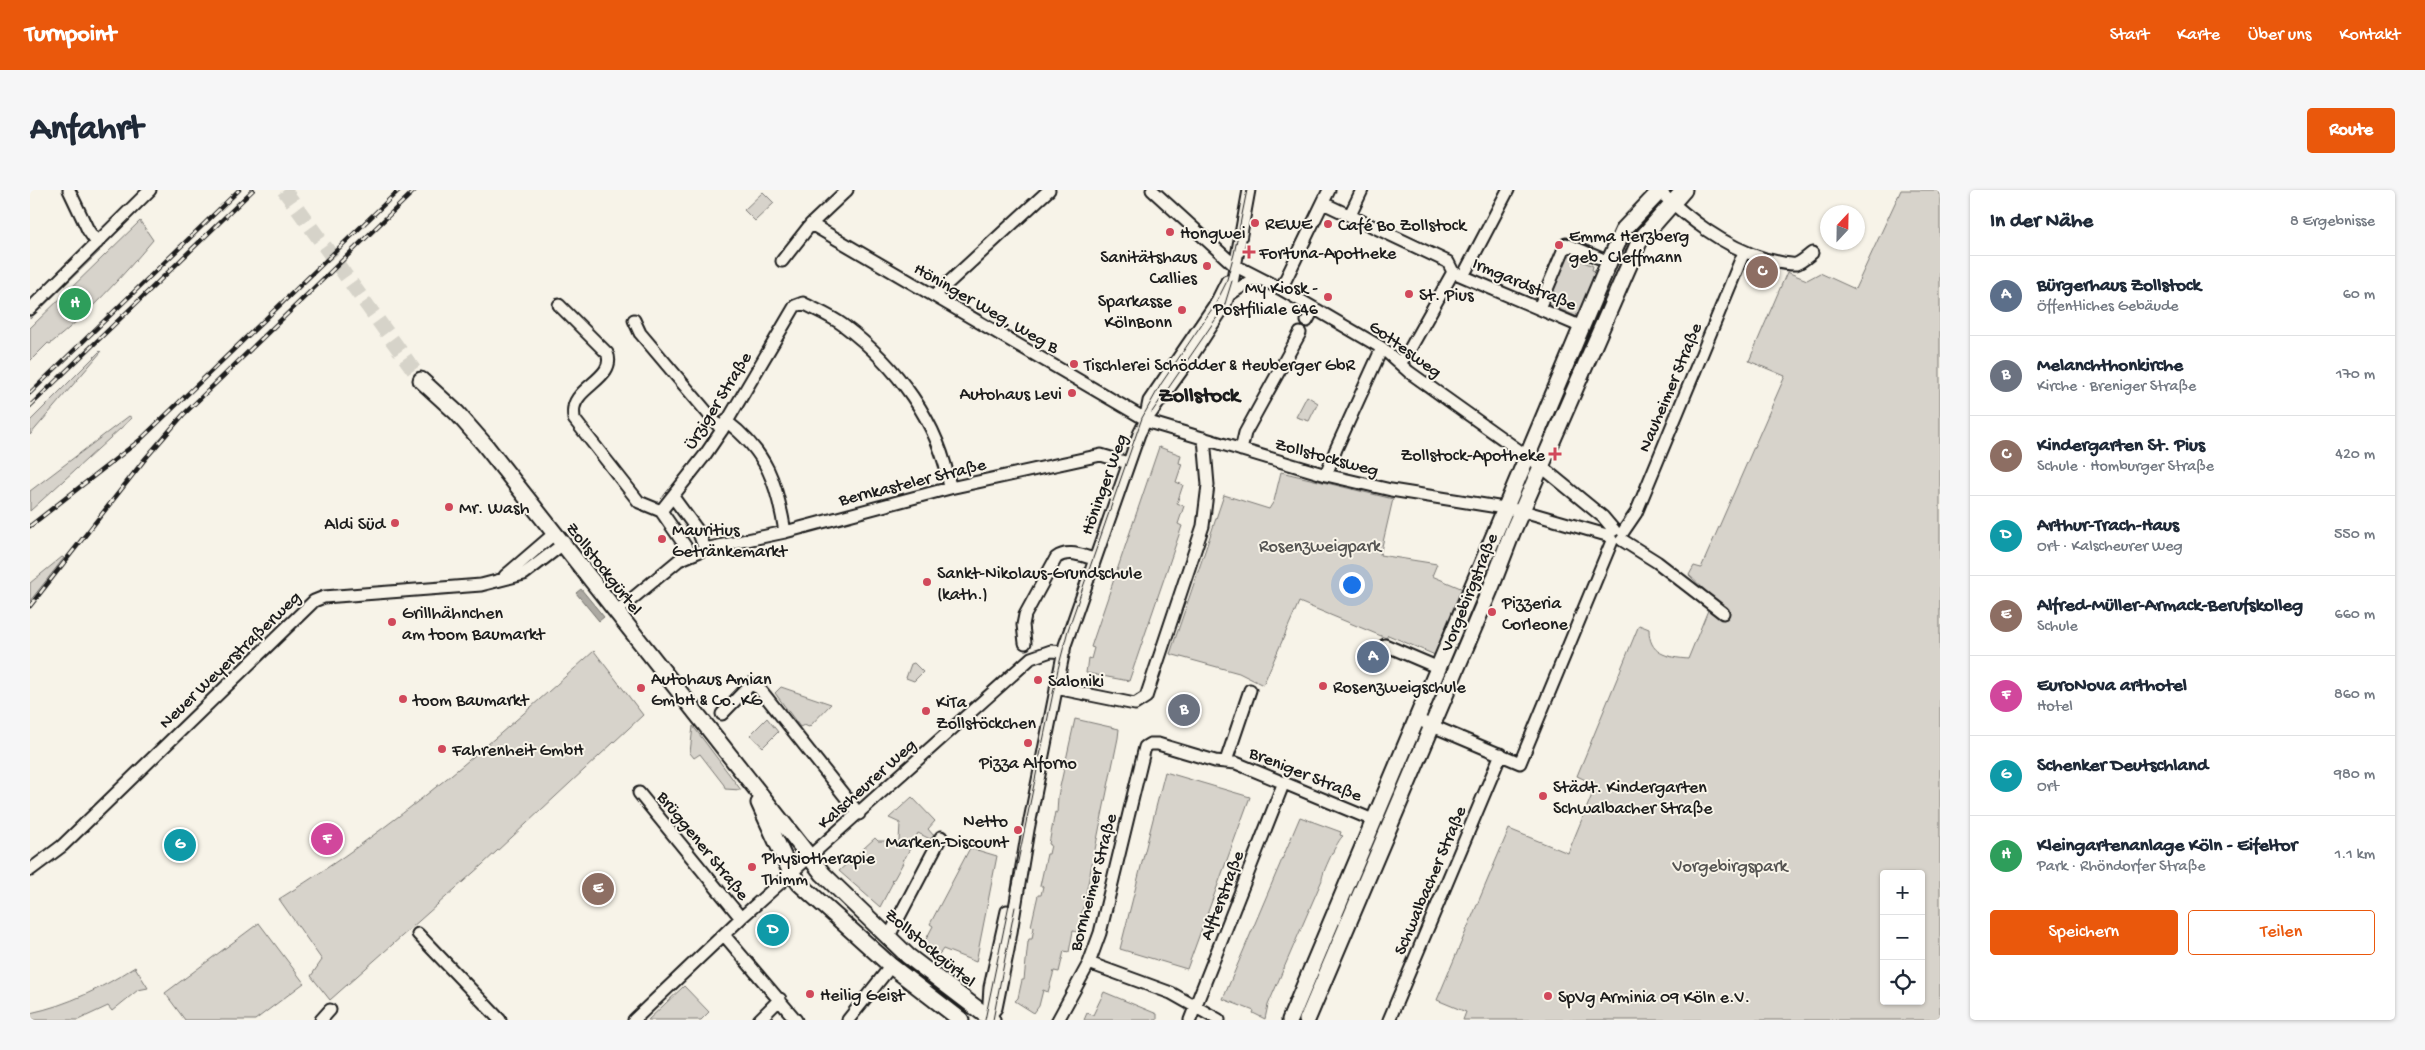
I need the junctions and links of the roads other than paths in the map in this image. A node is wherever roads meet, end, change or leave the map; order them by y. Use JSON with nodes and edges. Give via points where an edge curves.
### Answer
{"nodes":[{"id":1,"x":68,"y":190,"type":"edge"},
{"id":2,"x":150,"y":190,"type":"edge"},
{"id":3,"x":847,"y":190,"type":"edge"},
{"id":4,"x":1049,"y":190,"type":"edge"},
{"id":5,"x":1152,"y":190,"type":"edge"},
{"id":6,"x":1249,"y":190,"type":"edge"},
{"id":7,"x":1329,"y":190,"type":"edge"},
{"id":8,"x":1362,"y":190,"type":"edge"},
{"id":9,"x":1508,"y":190,"type":"edge"},
{"id":10,"x":1660,"y":190,"type":"edge"},
{"id":11,"x":1684,"y":190,"type":"edge"},
{"id":12,"x":1323,"y":202,"type":"junction"},
{"id":13,"x":1672,"y":203,"type":"junction"},
{"id":14,"x":1350,"y":215,"type":"junction"},
{"id":15,"x":811,"y":224,"type":"junction"},
{"id":16,"x":97,"y":243,"type":"junction"},
{"id":17,"x":1744,"y":252,"type":"junction"},
{"id":18,"x":1812,"y":253,"type":"dead end"},
{"id":19,"x":782,"y":261,"type":"dead end"},
{"id":20,"x":1609,"y":262,"type":"junction"},
{"id":21,"x":1234,"y":265,"type":"junction"},
{"id":22,"x":1458,"y":274,"type":"junction"},
{"id":23,"x":1261,"y":279,"type":"junction"},
{"id":24,"x":1281,"y":289,"type":"junction"},
{"id":25,"x":1229,"y":295,"type":"junction"},
{"id":26,"x":934,"y":296,"type":"junction"},
{"id":27,"x":559,"y":305,"type":"dead end"},
{"id":28,"x":1314,"y":308,"type":"junction"},
{"id":29,"x":1539,"y":308,"type":"junction"},
{"id":30,"x":30,"y":309,"type":"edge"},
{"id":31,"x":634,"y":320,"type":"dead end"},
{"id":32,"x":1307,"y":321,"type":"dead end"},
{"id":33,"x":1582,"y":327,"type":"junction"},
{"id":34,"x":1300,"y":333,"type":"dead end"},
{"id":35,"x":1382,"y":348,"type":"junction"},
{"id":36,"x":1400,"y":362,"type":"junction"},
{"id":37,"x":421,"y":380,"type":"tunnel mouth"},
{"id":38,"x":1146,"y":420,"type":"junction"},
{"id":39,"x":724,"y":425,"type":"junction"},
{"id":40,"x":1204,"y":438,"type":"junction"},
{"id":41,"x":1241,"y":450,"type":"junction"},
{"id":42,"x":1527,"y":456,"type":"junction"},
{"id":43,"x":1128,"y":463,"type":"junction"},
{"id":44,"x":1542,"y":467,"type":"junction"},
{"id":45,"x":1326,"y":476,"type":"junction"},
{"id":46,"x":950,"y":488,"type":"junction"},
{"id":47,"x":673,"y":496,"type":"junction"},
{"id":48,"x":1504,"y":507,"type":"junction"},
{"id":49,"x":661,"y":511,"type":"junction"},
{"id":50,"x":1523,"y":511,"type":"junction"},
{"id":51,"x":785,"y":532,"type":"junction"},
{"id":52,"x":1616,"y":536,"type":"junction"},
{"id":53,"x":559,"y":538,"type":"junction"},
{"id":54,"x":705,"y":549,"type":"junction"},
{"id":55,"x":690,"y":553,"type":"junction"},
{"id":56,"x":1095,"y":559,"type":"junction"},
{"id":57,"x":616,"y":612,"type":"junction"},
{"id":58,"x":1723,"y":613,"type":"dead end"},
{"id":59,"x":1025,"y":643,"type":"dead end"},
{"id":60,"x":1385,"y":645,"type":"dead end"},
{"id":61,"x":1064,"y":652,"type":"junction"},
{"id":62,"x":1439,"y":668,"type":"junction"},
{"id":63,"x":1056,"y":688,"type":"junction"},
{"id":64,"x":1250,"y":690,"type":"dead end"},
{"id":65,"x":722,"y":714,"type":"dead end"},
{"id":66,"x":1416,"y":719,"type":"junction"},
{"id":67,"x":1433,"y":726,"type":"junction"},
{"id":68,"x":1145,"y":747,"type":"joint"},
{"id":69,"x":1501,"y":754,"type":"junction"},
{"id":70,"x":1226,"y":761,"type":"junction"},
{"id":71,"x":1284,"y":782,"type":"junction"},
{"id":72,"x":752,"y":786,"type":"junction"},
{"id":73,"x":640,"y":793,"type":"dead end"},
{"id":74,"x":859,"y":814,"type":"junction"},
{"id":75,"x":1373,"y":820,"type":"junction"},
{"id":76,"x":941,"y":837,"type":"dead end"},
{"id":77,"x":810,"y":856,"type":"junction"},
{"id":78,"x":30,"y":870,"type":"edge"},
{"id":79,"x":791,"y":873,"type":"junction"},
{"id":80,"x":741,"y":918,"type":"junction"},
{"id":81,"x":418,"y":934,"type":"dead end"},
{"id":82,"x":724,"y":935,"type":"junction"},
{"id":83,"x":888,"y":938,"type":"junction"},
{"id":84,"x":1089,"y":963,"type":"junction"},
{"id":85,"x":891,"y":966,"type":"junction"},
{"id":86,"x":780,"y":1000,"type":"junction"},
{"id":87,"x":1196,"y":1009,"type":"junction"},
{"id":88,"x":330,"y":1010,"type":"dead end"},
{"id":89,"x":989,"y":1019,"type":"edge"},
{"id":90,"x":321,"y":1020,"type":"edge"},
{"id":91,"x":500,"y":1020,"type":"edge"},
{"id":92,"x":634,"y":1020,"type":"edge"},
{"id":93,"x":759,"y":1020,"type":"edge"},
{"id":94,"x":796,"y":1020,"type":"edge"},
{"id":95,"x":848,"y":1020,"type":"edge"},
{"id":96,"x":960,"y":1020,"type":"edge"},
{"id":97,"x":1058,"y":1020,"type":"edge"},
{"id":98,"x":1190,"y":1020,"type":"edge"},
{"id":99,"x":1219,"y":1020,"type":"edge"},
{"id":100,"x":1290,"y":1020,"type":"edge"},
{"id":101,"x":1307,"y":1020,"type":"edge"},
{"id":102,"x":1389,"y":1020,"type":"edge"}],
"edges":[{"from":1,"to":16,"type":"street"},
{"from":2,"to":16,"type":"street"},
{"from":3,"to":15,"type":"street"},
{"from":4,"to":26,"type":"street"},
{"from":5,"to":21,"type":"street","name":"Gottesweg"},
{"from":6,"to":21,"type":"street","name":"Höninger Weg"},
{"from":7,"to":12,"type":"street"},
{"from":8,"to":14,"type":"street"},
{"from":9,"to":22,"type":"street"},
{"from":10,"to":13,"type":"street"},
{"from":10,"to":20,"type":"main road","name":"Vorgebirgstraße","via":[[1624,229]]},
{"from":11,"to":13,"type":"main road","name":"Vorgebirgstraße"},
{"from":12,"to":14,"type":"street","name":"Irmgardstraße"},
{"from":12,"to":24,"type":"street"},
{"from":13,"to":17,"type":"street","via":[[1694,222]]},
{"from":13,"to":44,"type":"main road","name":"Vorgebirgstraße","via":[[1640,240]]},
{"from":14,"to":22,"type":"street","name":"Irmgardstraße","via":[[1448,262]]},
{"from":15,"to":19,"type":"street"},
{"from":15,"to":26,"type":"street","name":"Höninger Weg, Weg B"},
{"from":16,"to":30,"type":"street"},
{"from":17,"to":18,"type":"street","via":[[1795,264]]},
{"from":17,"to":52,"type":"street","name":"Nauheimer Straße","via":[[1636,513]]},
{"from":20,"to":29,"type":"street","via":[[1566,244]]},
{"from":20,"to":33,"type":"main road","name":"Vorgebirgstraße"},
{"from":21,"to":23,"type":"street","name":"Gottesweg"},
{"from":21,"to":25,"type":"street","name":"Höninger Weg"},
{"from":21,"to":38,"type":"street","name":"Höninger Weg","via":[[1216,303],[1149,401]]},
{"from":22,"to":29,"type":"street","name":"Irmgardstraße"},
{"from":22,"to":36,"type":"street"},
{"from":23,"to":24,"type":"street","name":"Gottesweg"},
{"from":23,"to":25,"type":"street","via":[[1250,281]]},
{"from":24,"to":28,"type":"street","name":"Gottesweg"},
{"from":25,"to":38,"type":"street","name":"Höninger Weg","via":[[1192,356]]},
{"from":26,"to":38,"type":"street","name":"Höninger Weg, Weg B"},
{"from":27,"to":49,"type":"street","via":[[610,359],[609,366],[578,399],[574,419],[639,502]]},
{"from":28,"to":32,"type":"street"},
{"from":28,"to":35,"type":"street","name":"Gottesweg"},
{"from":29,"to":33,"type":"street","name":"Irmgardstraße"},
{"from":31,"to":39,"type":"street","via":[[640,333]]},
{"from":33,"to":42,"type":"main road","name":"Vorgebirgstraße"},
{"from":34,"to":41,"type":"street","via":[[1245,433]]},
{"from":35,"to":36,"type":"street","name":"Gottesweg"},
{"from":35,"to":45,"type":"street"},
{"from":36,"to":42,"type":"street","name":"Gottesweg"},
{"from":37,"to":53,"type":"main road","name":"Zollstockgürtel","via":[[480,439]]},
{"from":38,"to":40,"type":"street","name":"Zollstocksweg"},
{"from":38,"to":43,"type":"street","name":"Höninger Weg"},
{"from":39,"to":46,"type":"street","name":"Ürziger Straße","via":[[798,304],[803,303],[841,323],[904,384],[939,444]]},
{"from":39,"to":47,"type":"street","name":"Ürziger Straße"},
{"from":39,"to":51,"type":"street","via":[[752,444],[770,473],[779,496]]},
{"from":40,"to":41,"type":"street","name":"Zollstocksweg"},
{"from":40,"to":63,"type":"street","via":[[1208,485],[1203,526],[1143,701],[1135,704]]},
{"from":41,"to":45,"type":"street","name":"Zollstocksweg"},
{"from":42,"to":44,"type":"street","name":"Gottesweg"},
{"from":42,"to":48,"type":"main road","name":"Vorgebirgstraße"},
{"from":43,"to":46,"type":"street","name":"Bernkasteler Straße","via":[[1101,455]]},
{"from":43,"to":56,"type":"street","name":"Höninger Weg"},
{"from":44,"to":50,"type":"main road","name":"Vorgebirgstraße"},
{"from":44,"to":52,"type":"street","name":"Gottesweg","via":[[1604,517]]},
{"from":45,"to":48,"type":"street","name":"Zollstocksweg","via":[[1400,492]]},
{"from":46,"to":51,"type":"street","name":"Bernkasteler Straße"},
{"from":47,"to":49,"type":"street","name":"Ürziger Straße"},
{"from":47,"to":54,"type":"street","via":[[698,531]]},
{"from":48,"to":50,"type":"street","name":"Zollstocksweg"},
{"from":48,"to":62,"type":"main road","name":"Vorgebirgstraße"},
{"from":49,"to":55,"type":"street"},
{"from":50,"to":52,"type":"street","name":"Zollstocksweg"},
{"from":50,"to":67,"type":"main road","name":"Vorgebirgstraße"},
{"from":51,"to":54,"type":"street","name":"Bernkasteler Straße"},
{"from":52,"to":58,"type":"street","via":[[1657,562]]},
{"from":52,"to":69,"type":"street","via":[[1520,763]]},
{"from":53,"to":57,"type":"main road","name":"Zollstockgürtel"},
{"from":53,"to":78,"type":"street","name":"Neuer Weyerstraßerweg","via":[[500,580],[481,585],[324,597],[314,601],[62,846]]},
{"from":54,"to":55,"type":"street","name":"Bernkasteler Straße"},
{"from":55,"to":57,"type":"street","name":"Bernkasteler Straße"},
{"from":56,"to":59,"type":"street","name":"Höninger Weg","via":[[1070,553],[1056,558],[1026,615],[1023,625]]},
{"from":56,"to":61,"type":"street","name":"Höninger Weg"},
{"from":57,"to":72,"type":"main road","name":"Zollstockgürtel"},
{"from":60,"to":62,"type":"street"},
{"from":61,"to":63,"type":"street","name":"Höninger Weg"},
{"from":61,"to":74,"type":"street","name":"Kalscheurer Weg","via":[[1051,651],[1031,658]]},
{"from":62,"to":66,"type":"main road","name":"Vorgebirgstraße"},
{"from":63,"to":89,"type":"street","name":"Höninger Weg","via":[[996,1008]]},
{"from":64,"to":70,"type":"street","name":"Breniger Straße"},
{"from":65,"to":74,"type":"street","via":[[751,684],[759,688]]},
{"from":66,"to":67,"type":"street"},
{"from":66,"to":75,"type":"main road","name":"Vorgebirgstraße"},
{"from":67,"to":69,"type":"street"},
{"from":67,"to":101,"type":"main road","name":"Vorgebirgstraße"},
{"from":68,"to":70,"type":"street","name":"Breniger Straße","via":[[1158,744],[1214,761]]},
{"from":68,"to":84,"type":"street","name":"Bornheimer Straße","via":[[1100,933]]},
{"from":69,"to":102,"type":"street","name":"Schwalbacher Straße"},
{"from":70,"to":71,"type":"street","name":"Breniger Straße"},
{"from":71,"to":75,"type":"street","name":"Breniger Straße"},
{"from":71,"to":87,"type":"street","name":"Alfterstraße"},
{"from":72,"to":77,"type":"main road","name":"Zollstockgürtel"},
{"from":72,"to":79,"type":"main road","name":"Zollstockgürtel"},
{"from":73,"to":80,"type":"street","name":"Brüggener Straße"},
{"from":74,"to":77,"type":"street","name":"Kalscheurer Weg"},
{"from":75,"to":100,"type":"main road","name":"Vorgebirgstraße"},
{"from":76,"to":83,"type":"street"},
{"from":77,"to":79,"type":"street","name":"Kalscheurer Weg"},
{"from":77,"to":83,"type":"main road","name":"Zollstockgürtel","via":[[823,874]]},
{"from":79,"to":80,"type":"street","name":"Kalscheurer Weg"},
{"from":79,"to":85,"type":"main road","name":"Zollstockgürtel"},
{"from":80,"to":82,"type":"street","name":"Kalscheurer Weg"},
{"from":81,"to":91,"type":"street"},
{"from":82,"to":86,"type":"street"},
{"from":82,"to":92,"type":"street","name":"Kalscheurer Weg"},
{"from":83,"to":89,"type":"main road","name":"Zollstockgürtel"},
{"from":84,"to":87,"type":"street","via":[[1171,993]]},
{"from":84,"to":97,"type":"street","name":"Bornheimer Straße"},
{"from":85,"to":95,"type":"street"},
{"from":85,"to":96,"type":"main road","name":"Zollstockgürtel"},
{"from":86,"to":93,"type":"street"},
{"from":86,"to":94,"type":"street"},
{"from":87,"to":98,"type":"street","name":"Alfterstraße"},
{"from":87,"to":99,"type":"street"},
{"from":88,"to":90,"type":"street"}]}
